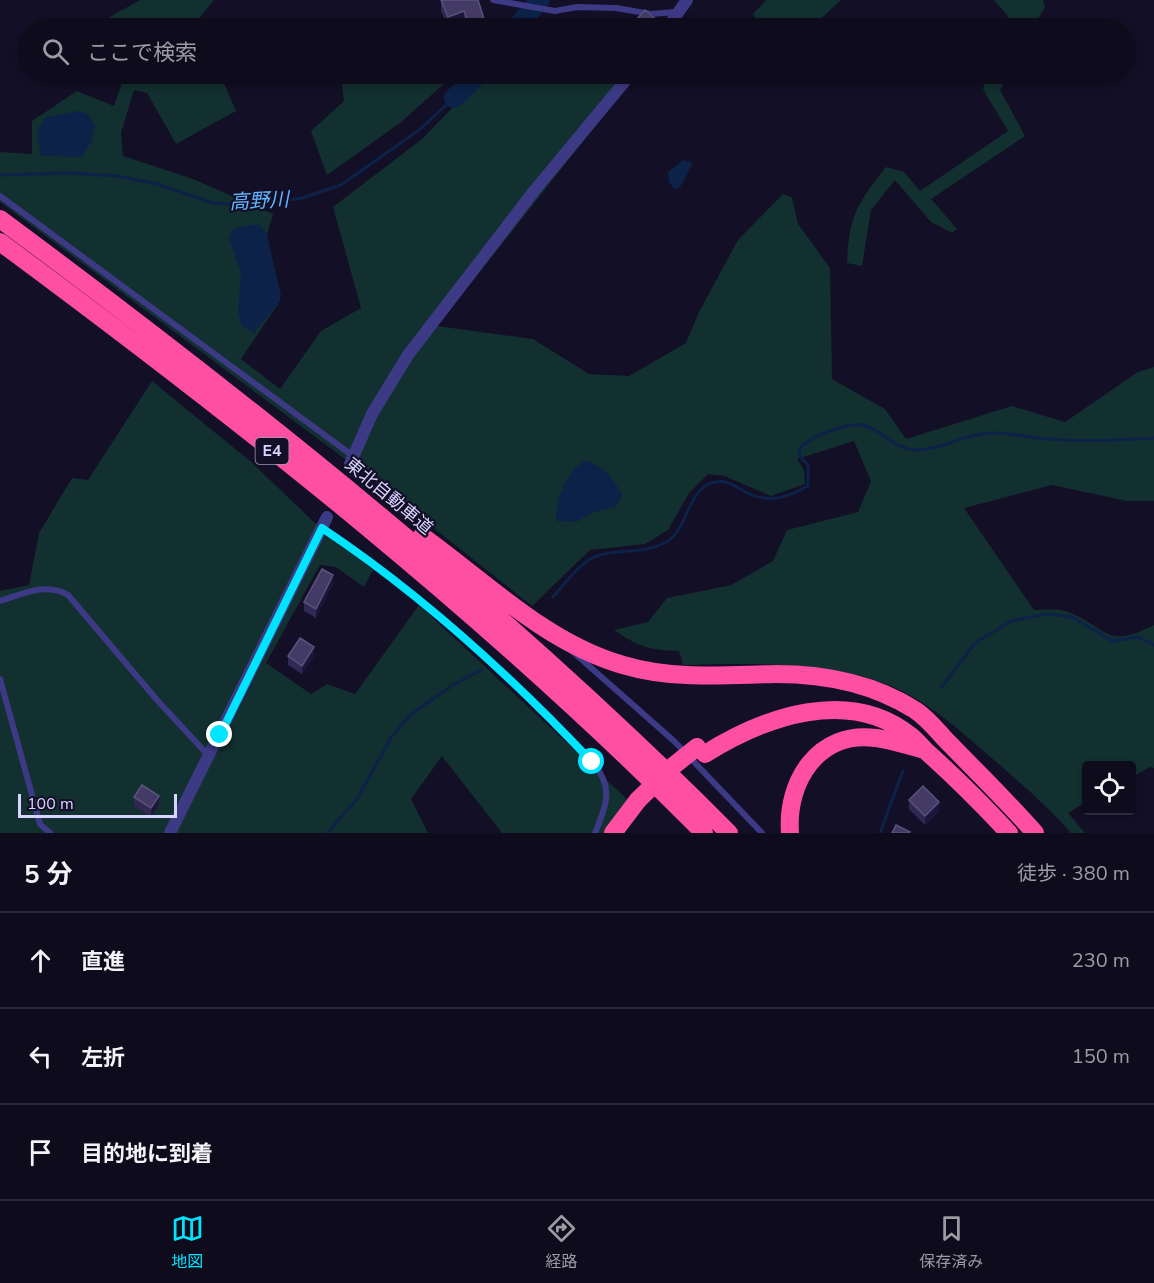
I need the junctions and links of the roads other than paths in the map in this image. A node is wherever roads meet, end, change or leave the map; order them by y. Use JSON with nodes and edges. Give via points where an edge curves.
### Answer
{"nodes":[{"id":1,"x":493,"y":0,"type":"edge"},
{"id":2,"x":687,"y":0,"type":"edge"},
{"id":3,"x":680,"y":12,"type":"junction"},
{"id":4,"x":675,"y":18,"type":"edge"},
{"id":5,"x":623,"y":84,"type":"edge"},
{"id":6,"x":0,"y":196,"type":"edge"},
{"id":7,"x":0,"y":219,"type":"edge"},
{"id":8,"x":0,"y":242,"type":"edge"},
{"id":9,"x":310,"y":457,"type":"junction"},
{"id":10,"x":351,"y":460,"type":"joint"},
{"id":11,"x":324,"y":522,"type":"joint"},
{"id":12,"x":0,"y":601,"type":"edge"},
{"id":13,"x":565,"y":641,"type":"junction"},
{"id":14,"x":534,"y":671,"type":"junction"},
{"id":15,"x":0,"y":679,"type":"edge"},
{"id":16,"x":945,"y":738,"type":"junction"},
{"id":17,"x":701,"y":751,"type":"junction"},
{"id":18,"x":925,"y":751,"type":"junction"},
{"id":19,"x":208,"y":755,"type":"junction"},
{"id":20,"x":642,"y":803,"type":"junction"},
{"id":21,"x":50,"y":833,"type":"edge"},
{"id":22,"x":170,"y":833,"type":"edge"},
{"id":23,"x":594,"y":833,"type":"edge"},
{"id":24,"x":613,"y":833,"type":"edge"},
{"id":25,"x":626,"y":833,"type":"edge"},
{"id":26,"x":688,"y":833,"type":"edge"},
{"id":27,"x":704,"y":833,"type":"edge"},
{"id":28,"x":729,"y":833,"type":"edge"},
{"id":29,"x":762,"y":833,"type":"edge"},
{"id":30,"x":790,"y":833,"type":"edge"},
{"id":31,"x":1009,"y":833,"type":"edge"},
{"id":32,"x":1035,"y":833,"type":"edge"}],
"edges":[{"from":1,"to":3,"type":"lane","via":[[546,11],[577,7],[651,14]]},
{"from":2,"to":3,"type":"street"},
{"from":3,"to":4,"type":"street"},
{"from":5,"to":10,"type":"street","via":[[534,191],[408,356],[372,414]]},
{"from":6,"to":10,"type":"lane"},
{"from":7,"to":9,"type":"highway","name":"東北自動車道","number":"E4"},
{"from":8,"to":14,"type":"highway","number":"E4","via":[[185,381],[349,513]]},
{"from":9,"to":13,"type":"highway"},
{"from":9,"to":28,"type":"highway","name":"東北自動車道","number":"E4","via":[[546,658]]},
{"from":11,"to":19,"type":"street"},
{"from":11,"to":23,"type":"lane","via":[[469,641],[592,762],[607,783],[604,812]]},
{"from":12,"to":19,"type":"lane","via":[[44,588],[68,595]]},
{"from":13,"to":16,"type":"highway","via":[[602,659],[650,671],[719,676],[806,675],[846,681],[915,710]]},
{"from":13,"to":29,"type":"lane","via":[[576,656],[674,741]]},
{"from":14,"to":26,"type":"highway"},
{"from":14,"to":27,"type":"highway","number":"E4"},
{"from":15,"to":21,"type":"lane","via":[[40,824]]},
{"from":16,"to":17,"type":"highway","via":[[884,710],[855,702],[820,700],[755,715]]},
{"from":16,"to":32,"type":"highway"},
{"from":17,"to":18,"type":"highway","via":[[786,716],[834,711],[865,715],[894,725]]},
{"from":17,"to":20,"type":"highway","bridge":true,"via":[[672,767]]},
{"from":18,"to":30,"type":"highway","via":[[875,738],[846,740],[824,751],[802,772],[795,786],[790,802]]},
{"from":18,"to":31,"type":"highway"},
{"from":19,"to":22,"type":"street"},
{"from":20,"to":24,"type":"highway"},
{"from":20,"to":25,"type":"highway"}]}
